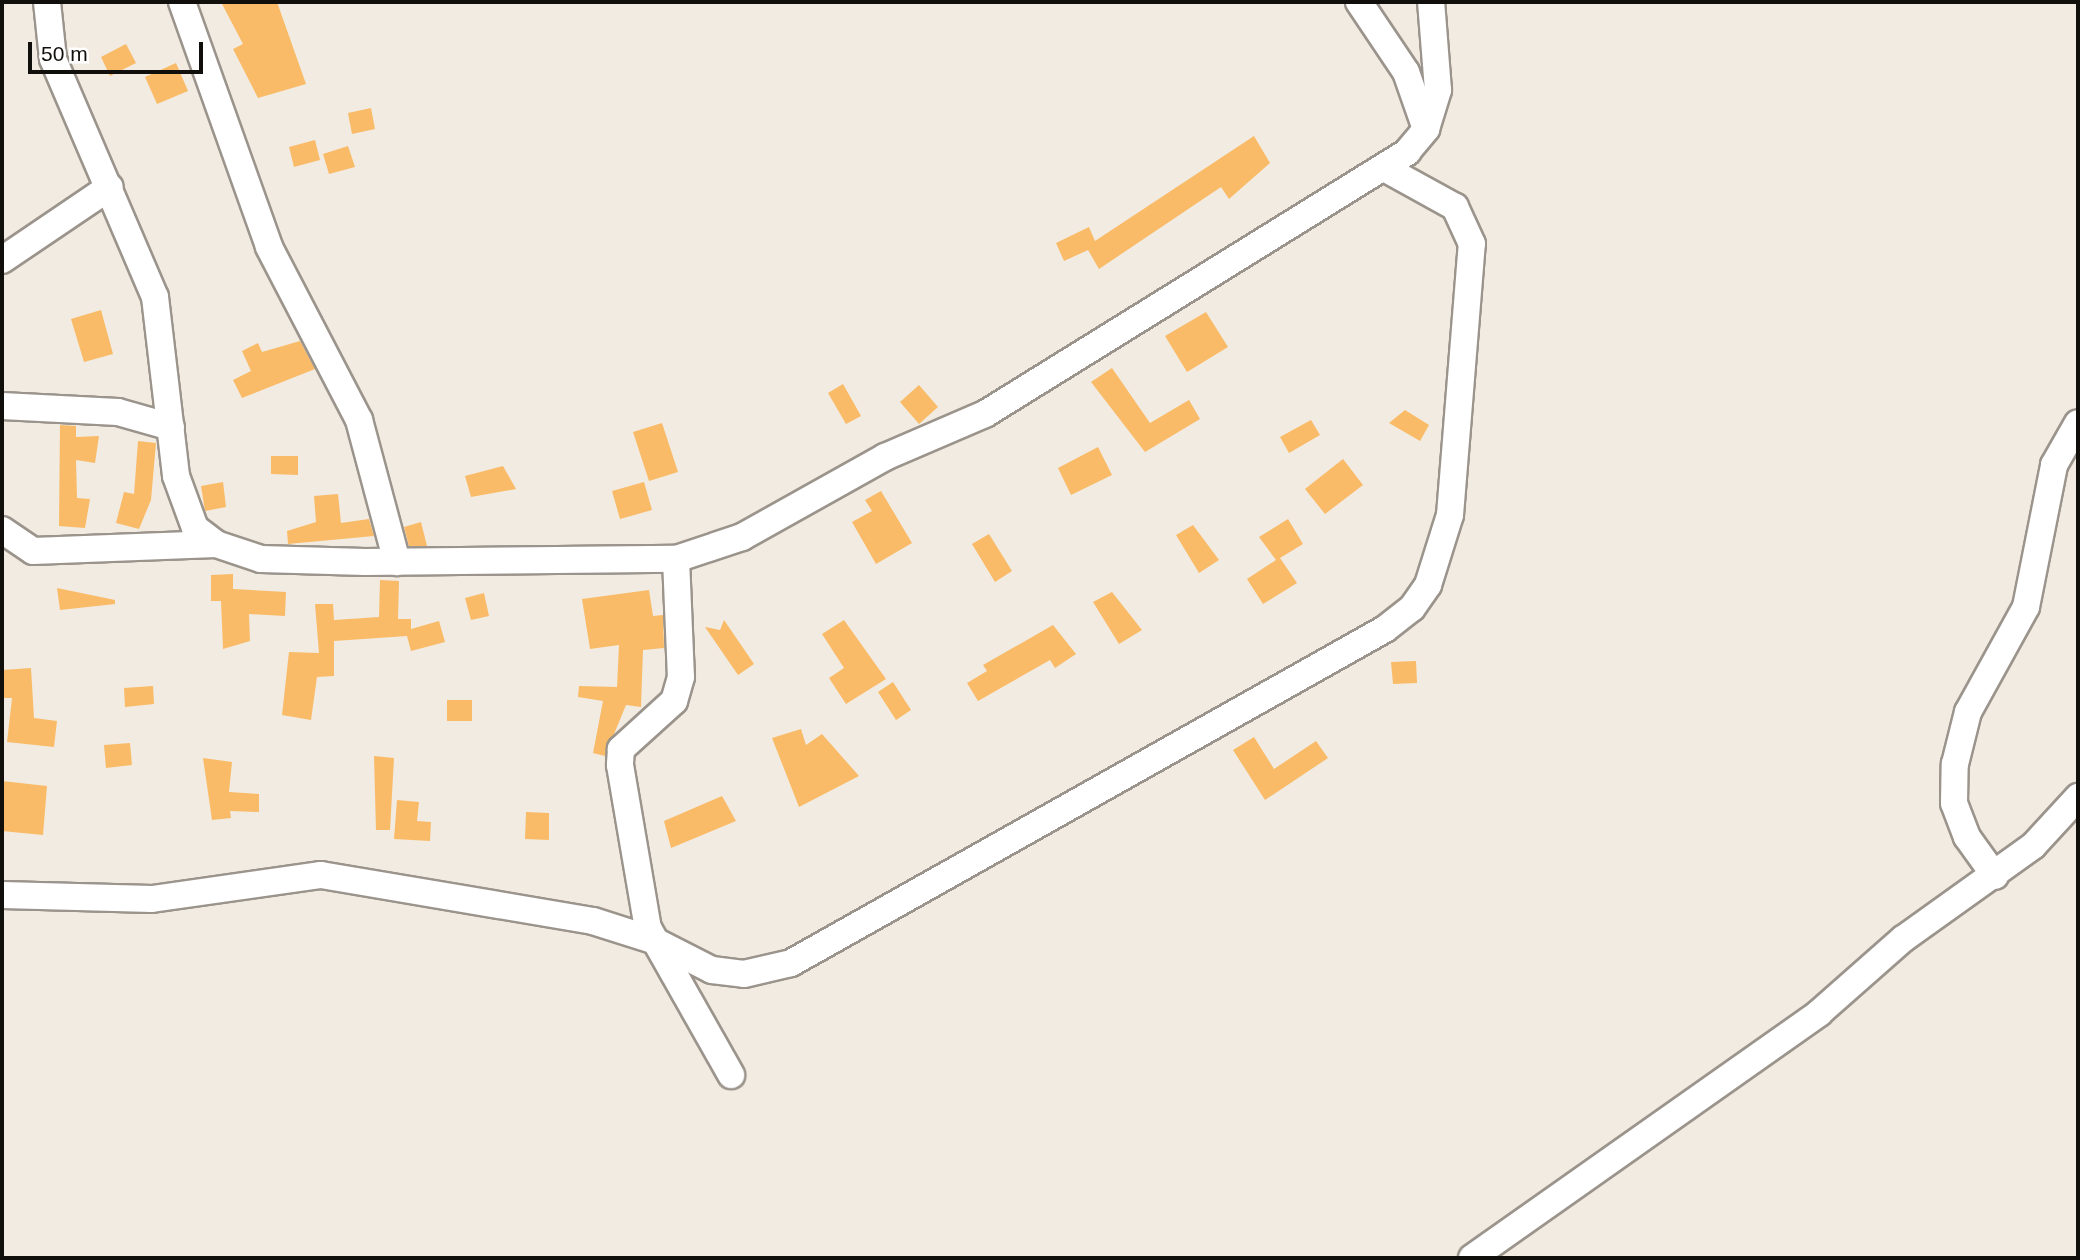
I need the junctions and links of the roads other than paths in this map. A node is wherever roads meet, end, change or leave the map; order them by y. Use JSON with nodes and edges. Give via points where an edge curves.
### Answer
{"nodes":[{"id":1,"x":47,"y":2,"type":"edge"},
{"id":2,"x":181,"y":2,"type":"edge"},
{"id":3,"x":1359,"y":2,"type":"edge"},
{"id":4,"x":1431,"y":2,"type":"edge"},
{"id":5,"x":1426,"y":129,"type":"junction"},
{"id":6,"x":1384,"y":168,"type":"junction"},
{"id":7,"x":110,"y":187,"type":"junction"},
{"id":8,"x":2,"y":260,"type":"edge"},
{"id":9,"x":2,"y":405,"type":"edge"},
{"id":10,"x":2078,"y":423,"type":"edge"},
{"id":11,"x":171,"y":427,"type":"junction"},
{"id":12,"x":2,"y":530,"type":"edge"},
{"id":13,"x":216,"y":544,"type":"junction"},
{"id":14,"x":676,"y":559,"type":"junction"},
{"id":15,"x":397,"y":562,"type":"junction"},
{"id":16,"x":2078,"y":797,"type":"edge"},
{"id":17,"x":1995,"y":876,"type":"junction"},
{"id":18,"x":2,"y":895,"type":"edge"},
{"id":19,"x":653,"y":940,"type":"junction"},
{"id":20,"x":731,"y":1075,"type":"dead end"},
{"id":21,"x":1472,"y":1258,"type":"edge"}],
"edges":[{"from":1,"to":7,"type":"street","via":[[52,59]]},
{"from":2,"to":15,"type":"street","via":[[269,247],[359,420]]},
{"from":3,"to":5,"type":"street","via":[[1406,72]]},
{"from":4,"to":5,"type":"street","via":[[1438,90]]},
{"from":5,"to":6,"type":"street"},
{"from":6,"to":14,"type":"street","via":[[985,414],[885,457],[742,537]]},
{"from":6,"to":19,"type":"street","via":[[1455,207],[1472,244],[1450,515],[1433,574],[1412,608],[1385,629],[791,963],[744,974],[712,970]]},
{"from":7,"to":8,"type":"street"},
{"from":7,"to":11,"type":"street","via":[[155,297]]},
{"from":9,"to":11,"type":"street","via":[[118,412]]},
{"from":10,"to":17,"type":"street","via":[[2054,465],[2026,607],[1968,712],[1955,764],[1954,803],[1967,837]]},
{"from":11,"to":13,"type":"street","via":[[182,502],[195,528]]},
{"from":12,"to":13,"type":"street","via":[[33,551]]},
{"from":13,"to":15,"type":"street","via":[[261,559]]},
{"from":14,"to":15,"type":"street"},
{"from":14,"to":19,"type":"street","via":[[681,677],[674,701],[627,743],[620,765],[639,898]]},
{"from":16,"to":17,"type":"street"},
{"from":17,"to":21,"type":"street","via":[[1903,939],[1819,1013]]},
{"from":18,"to":19,"type":"street","via":[[152,899],[321,875],[593,921]]},
{"from":19,"to":20,"type":"street"}]}
